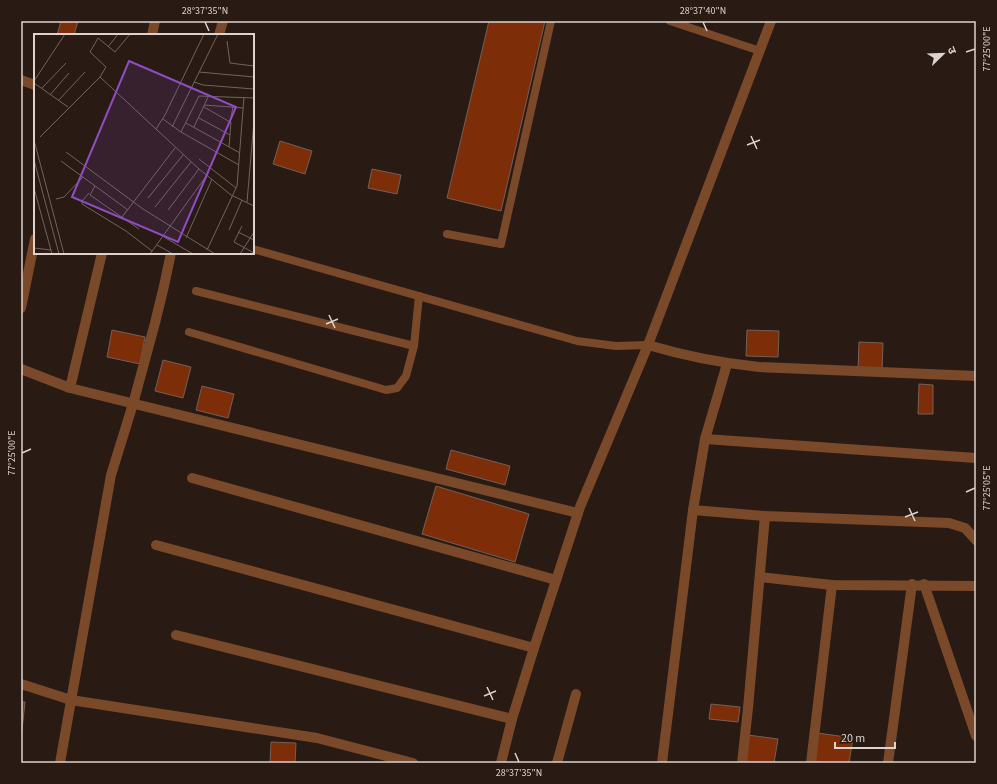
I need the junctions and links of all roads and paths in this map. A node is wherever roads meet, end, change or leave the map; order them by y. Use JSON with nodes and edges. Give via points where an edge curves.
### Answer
{"nodes":[{"id":1,"x":155,"y":21,"type":"edge"},
{"id":2,"x":223,"y":21,"type":"edge"},
{"id":3,"x":550,"y":21,"type":"edge"},
{"id":4,"x":670,"y":21,"type":"edge"},
{"id":5,"x":771,"y":21,"type":"edge"},
{"id":6,"x":152,"y":34,"type":"edge"},
{"id":7,"x":219,"y":34,"type":"edge"},
{"id":8,"x":760,"y":50,"type":"junction"},
{"id":9,"x":21,"y":80,"type":"edge"},
{"id":10,"x":34,"y":85,"type":"edge"},
{"id":11,"x":447,"y":234,"type":"dead end"},
{"id":12,"x":34,"y":244,"type":"edge"},
{"id":13,"x":254,"y":249,"type":"edge"},
{"id":14,"x":102,"y":254,"type":"edge"},
{"id":15,"x":171,"y":254,"type":"edge"},
{"id":16,"x":196,"y":291,"type":"dead end"},
{"id":17,"x":419,"y":296,"type":"junction"},
{"id":18,"x":21,"y":308,"type":"edge"},
{"id":19,"x":189,"y":332,"type":"dead end"},
{"id":20,"x":414,"y":346,"type":"junction"},
{"id":21,"x":648,"y":346,"type":"junction"},
{"id":22,"x":727,"y":364,"type":"junction"},
{"id":23,"x":21,"y":369,"type":"edge"},
{"id":24,"x":976,"y":376,"type":"edge"},
{"id":25,"x":70,"y":388,"type":"junction"},
{"id":26,"x":133,"y":404,"type":"junction"},
{"id":27,"x":705,"y":439,"type":"junction"},
{"id":28,"x":976,"y":458,"type":"edge"},
{"id":29,"x":192,"y":478,"type":"dead end"},
{"id":30,"x":693,"y":510,"type":"junction"},
{"id":31,"x":578,"y":513,"type":"junction"},
{"id":32,"x":765,"y":516,"type":"junction"},
{"id":33,"x":976,"y":540,"type":"edge"},
{"id":34,"x":156,"y":545,"type":"dead end"},
{"id":35,"x":760,"y":577,"type":"junction"},
{"id":36,"x":556,"y":580,"type":"junction"},
{"id":37,"x":912,"y":584,"type":"junction"},
{"id":38,"x":924,"y":584,"type":"junction"},
{"id":39,"x":832,"y":585,"type":"junction"},
{"id":40,"x":976,"y":586,"type":"edge"},
{"id":41,"x":176,"y":635,"type":"dead end"},
{"id":42,"x":534,"y":648,"type":"junction"},
{"id":43,"x":21,"y":684,"type":"edge"},
{"id":44,"x":576,"y":694,"type":"dead end"},
{"id":45,"x":71,"y":700,"type":"junction"},
{"id":46,"x":512,"y":719,"type":"junction"},
{"id":47,"x":976,"y":736,"type":"edge"},
{"id":48,"x":60,"y":763,"type":"edge"},
{"id":49,"x":413,"y":763,"type":"edge"},
{"id":50,"x":501,"y":763,"type":"edge"},
{"id":51,"x":557,"y":763,"type":"edge"},
{"id":52,"x":662,"y":763,"type":"edge"},
{"id":53,"x":742,"y":763,"type":"edge"},
{"id":54,"x":811,"y":763,"type":"edge"},
{"id":55,"x":888,"y":763,"type":"edge"}],
"edges":[{"from":1,"to":6,"type":"street"},
{"from":2,"to":7,"type":"street"},
{"from":3,"to":11,"type":"lane","via":[[501,244]]},
{"from":4,"to":8,"type":"lane"},
{"from":5,"to":8,"type":"street"},
{"from":8,"to":21,"type":"street"},
{"from":9,"to":10,"type":"street"},
{"from":12,"to":18,"type":"street"},
{"from":13,"to":17,"type":"lane"},
{"from":14,"to":25,"type":"street"},
{"from":15,"to":26,"type":"street"},
{"from":16,"to":20,"type":"lane"},
{"from":17,"to":20,"type":"lane"},
{"from":17,"to":21,"type":"lane","via":[[577,341],[616,346]]},
{"from":19,"to":20,"type":"lane","via":[[386,390],[397,388],[406,376]]},
{"from":21,"to":22,"type":"street"},
{"from":21,"to":31,"type":"street"},
{"from":22,"to":24,"type":"street"},
{"from":22,"to":27,"type":"street"},
{"from":23,"to":25,"type":"street"},
{"from":25,"to":26,"type":"street"},
{"from":26,"to":31,"type":"street"},
{"from":26,"to":45,"type":"street","via":[[111,475]]},
{"from":27,"to":28,"type":"street"},
{"from":27,"to":30,"type":"street"},
{"from":29,"to":36,"type":"street"},
{"from":30,"to":32,"type":"street"},
{"from":30,"to":52,"type":"street"},
{"from":31,"to":36,"type":"street"},
{"from":32,"to":33,"type":"street","via":[[949,523],[965,528]]},
{"from":32,"to":35,"type":"street"},
{"from":34,"to":42,"type":"street"},
{"from":35,"to":39,"type":"street"},
{"from":35,"to":53,"type":"street"},
{"from":36,"to":42,"type":"street"},
{"from":37,"to":38,"type":"street"},
{"from":37,"to":39,"type":"street"},
{"from":37,"to":55,"type":"street"},
{"from":38,"to":40,"type":"street"},
{"from":38,"to":47,"type":"street"},
{"from":39,"to":54,"type":"street"},
{"from":41,"to":46,"type":"street"},
{"from":42,"to":46,"type":"street"},
{"from":43,"to":45,"type":"street"},
{"from":44,"to":51,"type":"street"},
{"from":45,"to":48,"type":"street"},
{"from":45,"to":49,"type":"street","via":[[317,738]]},
{"from":46,"to":50,"type":"street"}]}
